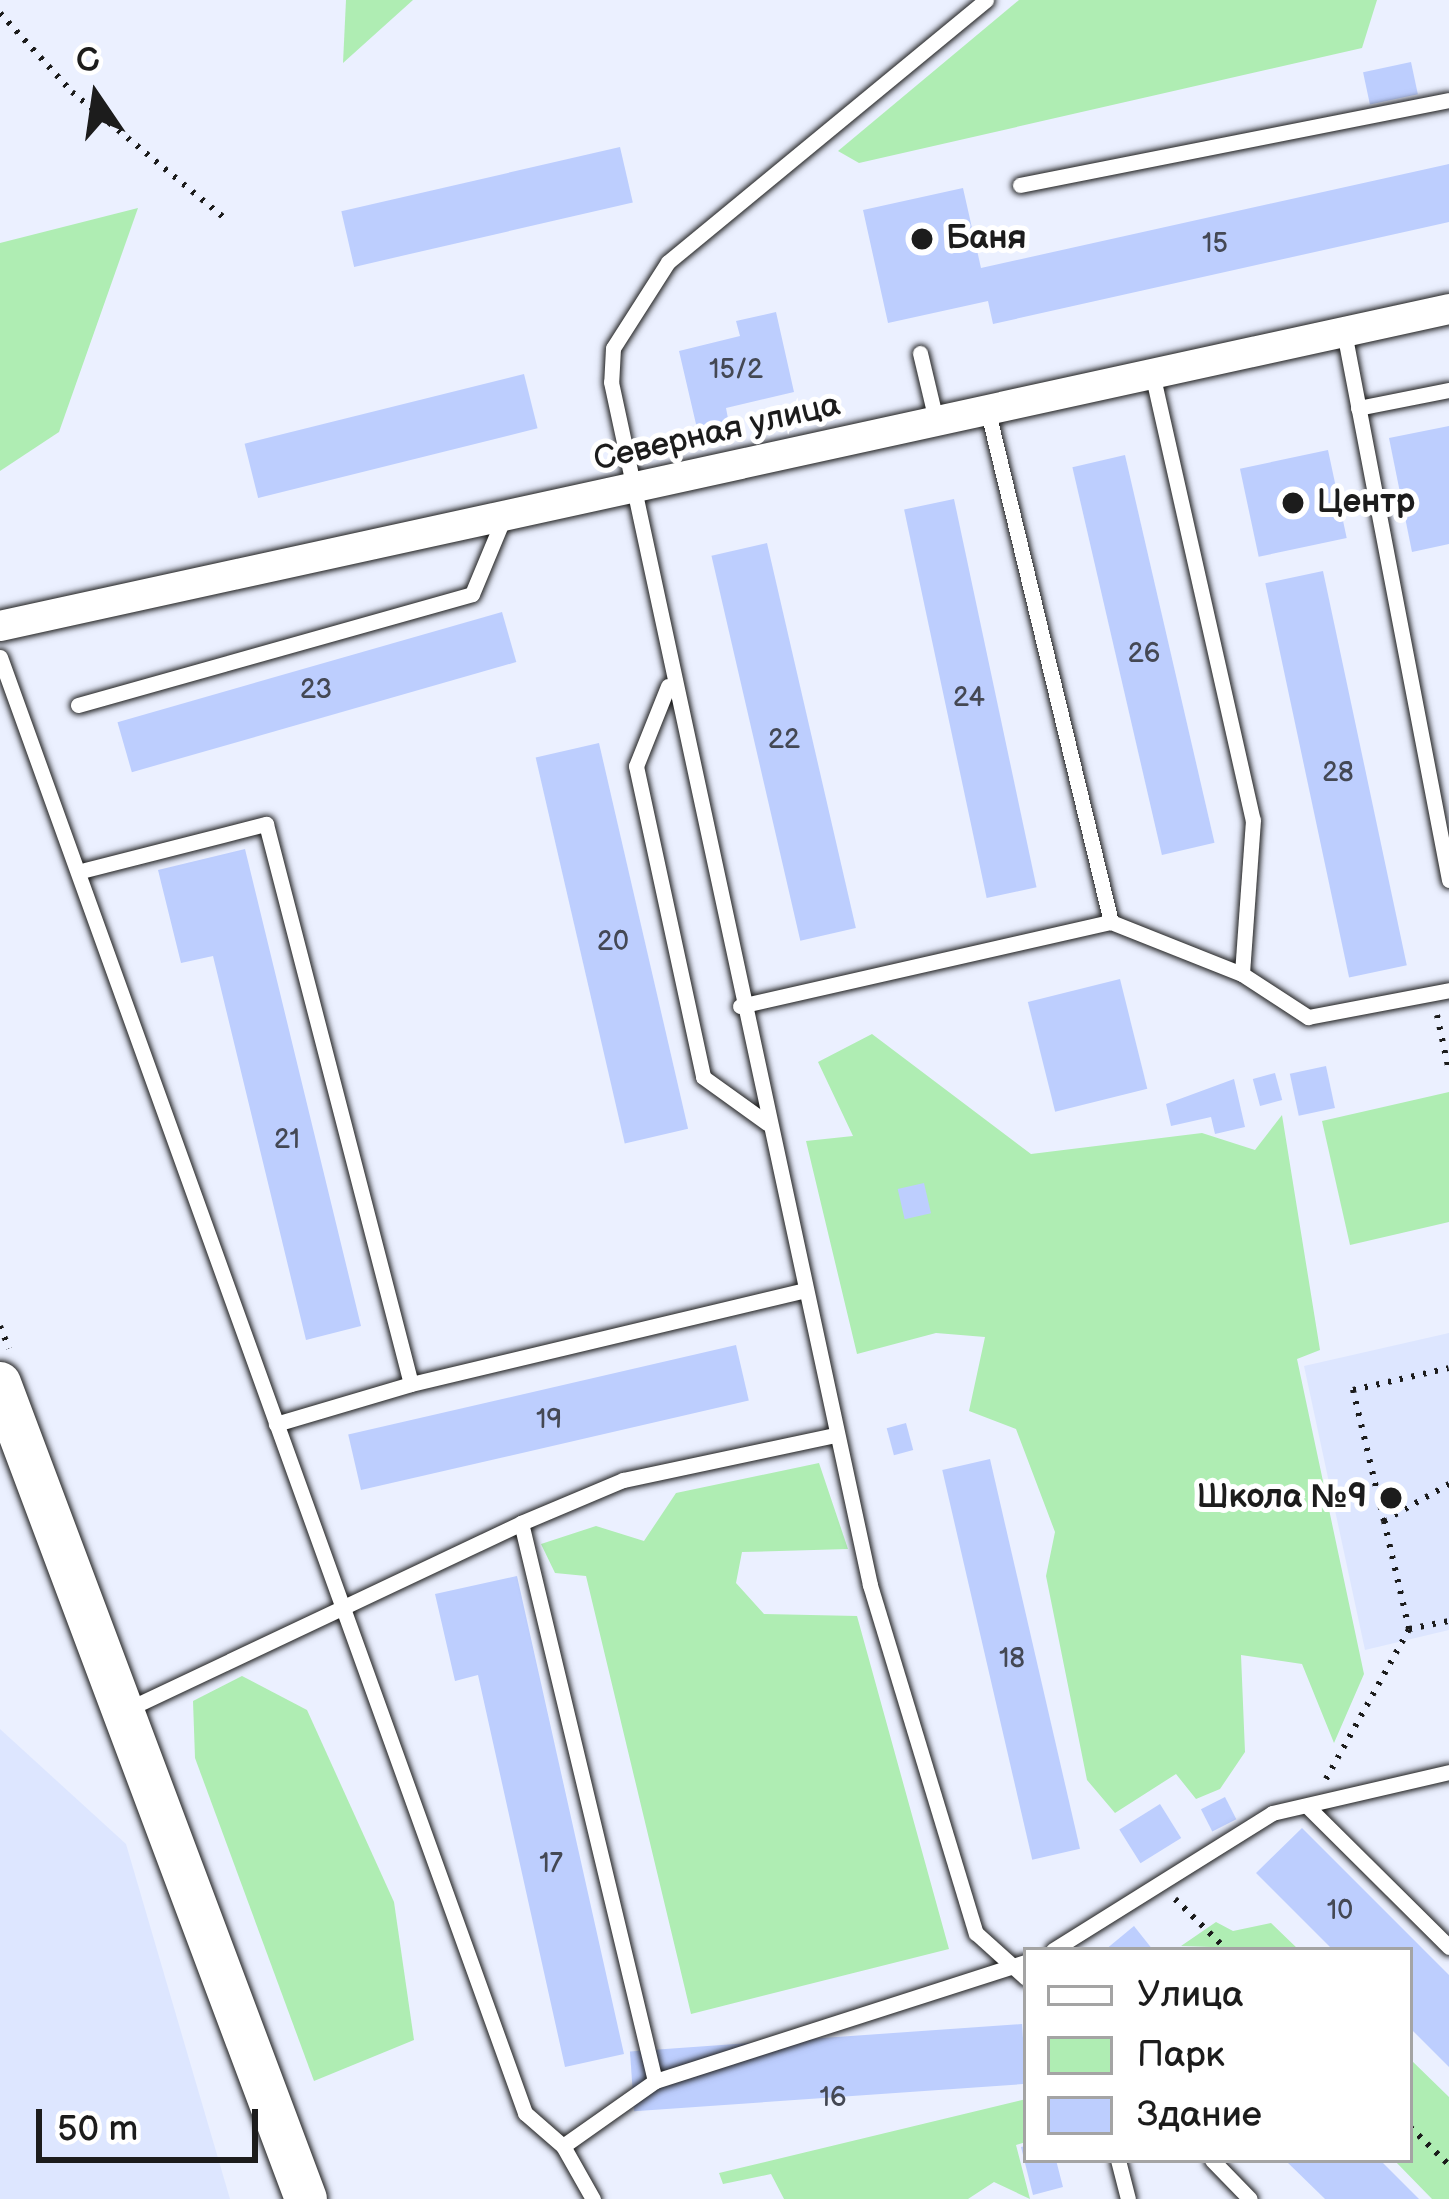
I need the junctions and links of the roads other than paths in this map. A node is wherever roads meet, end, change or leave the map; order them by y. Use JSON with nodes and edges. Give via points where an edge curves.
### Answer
{"nodes":[{"id":1,"x":986,"y":0,"type":"edge"},
{"id":2,"x":1449,"y":100,"type":"edge"},
{"id":3,"x":1020,"y":184,"type":"dead end"},
{"id":4,"x":1449,"y":309,"type":"edge"},
{"id":5,"x":1343,"y":332,"type":"junction"},
{"id":6,"x":920,"y":353,"type":"dead end"},
{"id":7,"x":1152,"y":374,"type":"junction"},
{"id":8,"x":1449,"y":390,"type":"edge"},
{"id":9,"x":988,"y":408,"type":"junction"},
{"id":10,"x":1358,"y":408,"type":"junction"},
{"id":11,"x":936,"y":420,"type":"junction"},
{"id":12,"x":626,"y":491,"type":"junction"},
{"id":13,"x":504,"y":517,"type":"junction"},
{"id":14,"x":0,"y":626,"type":"edge"},
{"id":15,"x":0,"y":657,"type":"edge"},
{"id":16,"x":669,"y":685,"type":"junction"},
{"id":17,"x":78,"y":705,"type":"dead end"},
{"id":18,"x":85,"y":870,"type":"junction"},
{"id":19,"x":1449,"y":880,"type":"edge"},
{"id":20,"x":1112,"y":922,"type":"junction"},
{"id":21,"x":1242,"y":974,"type":"junction"},
{"id":22,"x":1440,"y":992,"type":"edge"},
{"id":23,"x":740,"y":1006,"type":"junction"},
{"id":24,"x":767,"y":1123,"type":"junction"},
{"id":25,"x":805,"y":1290,"type":"junction"},
{"id":26,"x":0,"y":1382,"type":"edge"},
{"id":27,"x":411,"y":1384,"type":"junction"},
{"id":28,"x":276,"y":1424,"type":"junction"},
{"id":29,"x":835,"y":1435,"type":"junction"},
{"id":30,"x":521,"y":1523,"type":"junction"},
{"id":31,"x":344,"y":1606,"type":"junction"},
{"id":32,"x":128,"y":1709,"type":"junction"},
{"id":33,"x":1449,"y":1772,"type":"edge"},
{"id":34,"x":1307,"y":1806,"type":"junction"},
{"id":35,"x":1058,"y":1947,"type":"edge"},
{"id":36,"x":1449,"y":1947,"type":"edge"},
{"id":37,"x":1022,"y":1969,"type":"edge"},
{"id":38,"x":655,"y":2080,"type":"junction"},
{"id":39,"x":563,"y":2146,"type":"junction"},
{"id":40,"x":1119,"y":2163,"type":"edge"},
{"id":41,"x":1215,"y":2163,"type":"edge"},
{"id":42,"x":306,"y":2199,"type":"edge"},
{"id":43,"x":593,"y":2199,"type":"edge"},
{"id":44,"x":1128,"y":2199,"type":"edge"},
{"id":45,"x":1250,"y":2199,"type":"edge"}],
"edges":[{"from":1,"to":12,"type":"lane","via":[[668,262],[613,347]]},
{"from":2,"to":3,"type":"lane"},
{"from":4,"to":5,"type":"street","name":"Северная улица"},
{"from":5,"to":7,"type":"street","name":"Северная улица"},
{"from":5,"to":10,"type":"lane"},
{"from":6,"to":11,"type":"lane"},
{"from":7,"to":9,"type":"street","name":"Северная улица"},
{"from":7,"to":21,"type":"lane","via":[[1253,820]]},
{"from":8,"to":10,"type":"lane"},
{"from":9,"to":11,"type":"street","name":"Северная улица"},
{"from":9,"to":20,"type":"lane"},
{"from":10,"to":19,"type":"lane"},
{"from":11,"to":12,"type":"street","name":"Северная улица"},
{"from":12,"to":13,"type":"street","name":"Северная улица"},
{"from":12,"to":16,"type":"lane"},
{"from":13,"to":14,"type":"street","name":"Северная улица"},
{"from":13,"to":17,"type":"lane","via":[[472,594]]},
{"from":15,"to":18,"type":"lane"},
{"from":16,"to":23,"type":"lane"},
{"from":16,"to":24,"type":"lane","via":[[636,766],[703,1076]]},
{"from":18,"to":27,"type":"lane","via":[[266,824]]},
{"from":18,"to":28,"type":"lane"},
{"from":20,"to":21,"type":"lane"},
{"from":20,"to":23,"type":"lane"},
{"from":21,"to":22,"type":"lane","via":[[1308,1017]]},
{"from":23,"to":24,"type":"lane"},
{"from":24,"to":25,"type":"lane"},
{"from":25,"to":27,"type":"lane"},
{"from":25,"to":29,"type":"lane"},
{"from":26,"to":32,"type":"street"},
{"from":27,"to":28,"type":"lane"},
{"from":28,"to":31,"type":"lane"},
{"from":29,"to":30,"type":"lane","via":[[623,1480]]},
{"from":29,"to":37,"type":"lane","via":[[976,1933]]},
{"from":30,"to":31,"type":"lane"},
{"from":30,"to":38,"type":"lane"},
{"from":31,"to":32,"type":"lane"},
{"from":31,"to":39,"type":"lane","via":[[525,2114]]},
{"from":32,"to":42,"type":"street"},
{"from":33,"to":34,"type":"lane"},
{"from":34,"to":35,"type":"lane","via":[[1272,1813]]},
{"from":34,"to":36,"type":"lane"},
{"from":37,"to":38,"type":"lane"},
{"from":38,"to":39,"type":"lane"},
{"from":39,"to":43,"type":"lane"},
{"from":40,"to":44,"type":"lane"},
{"from":41,"to":45,"type":"lane"}]}
